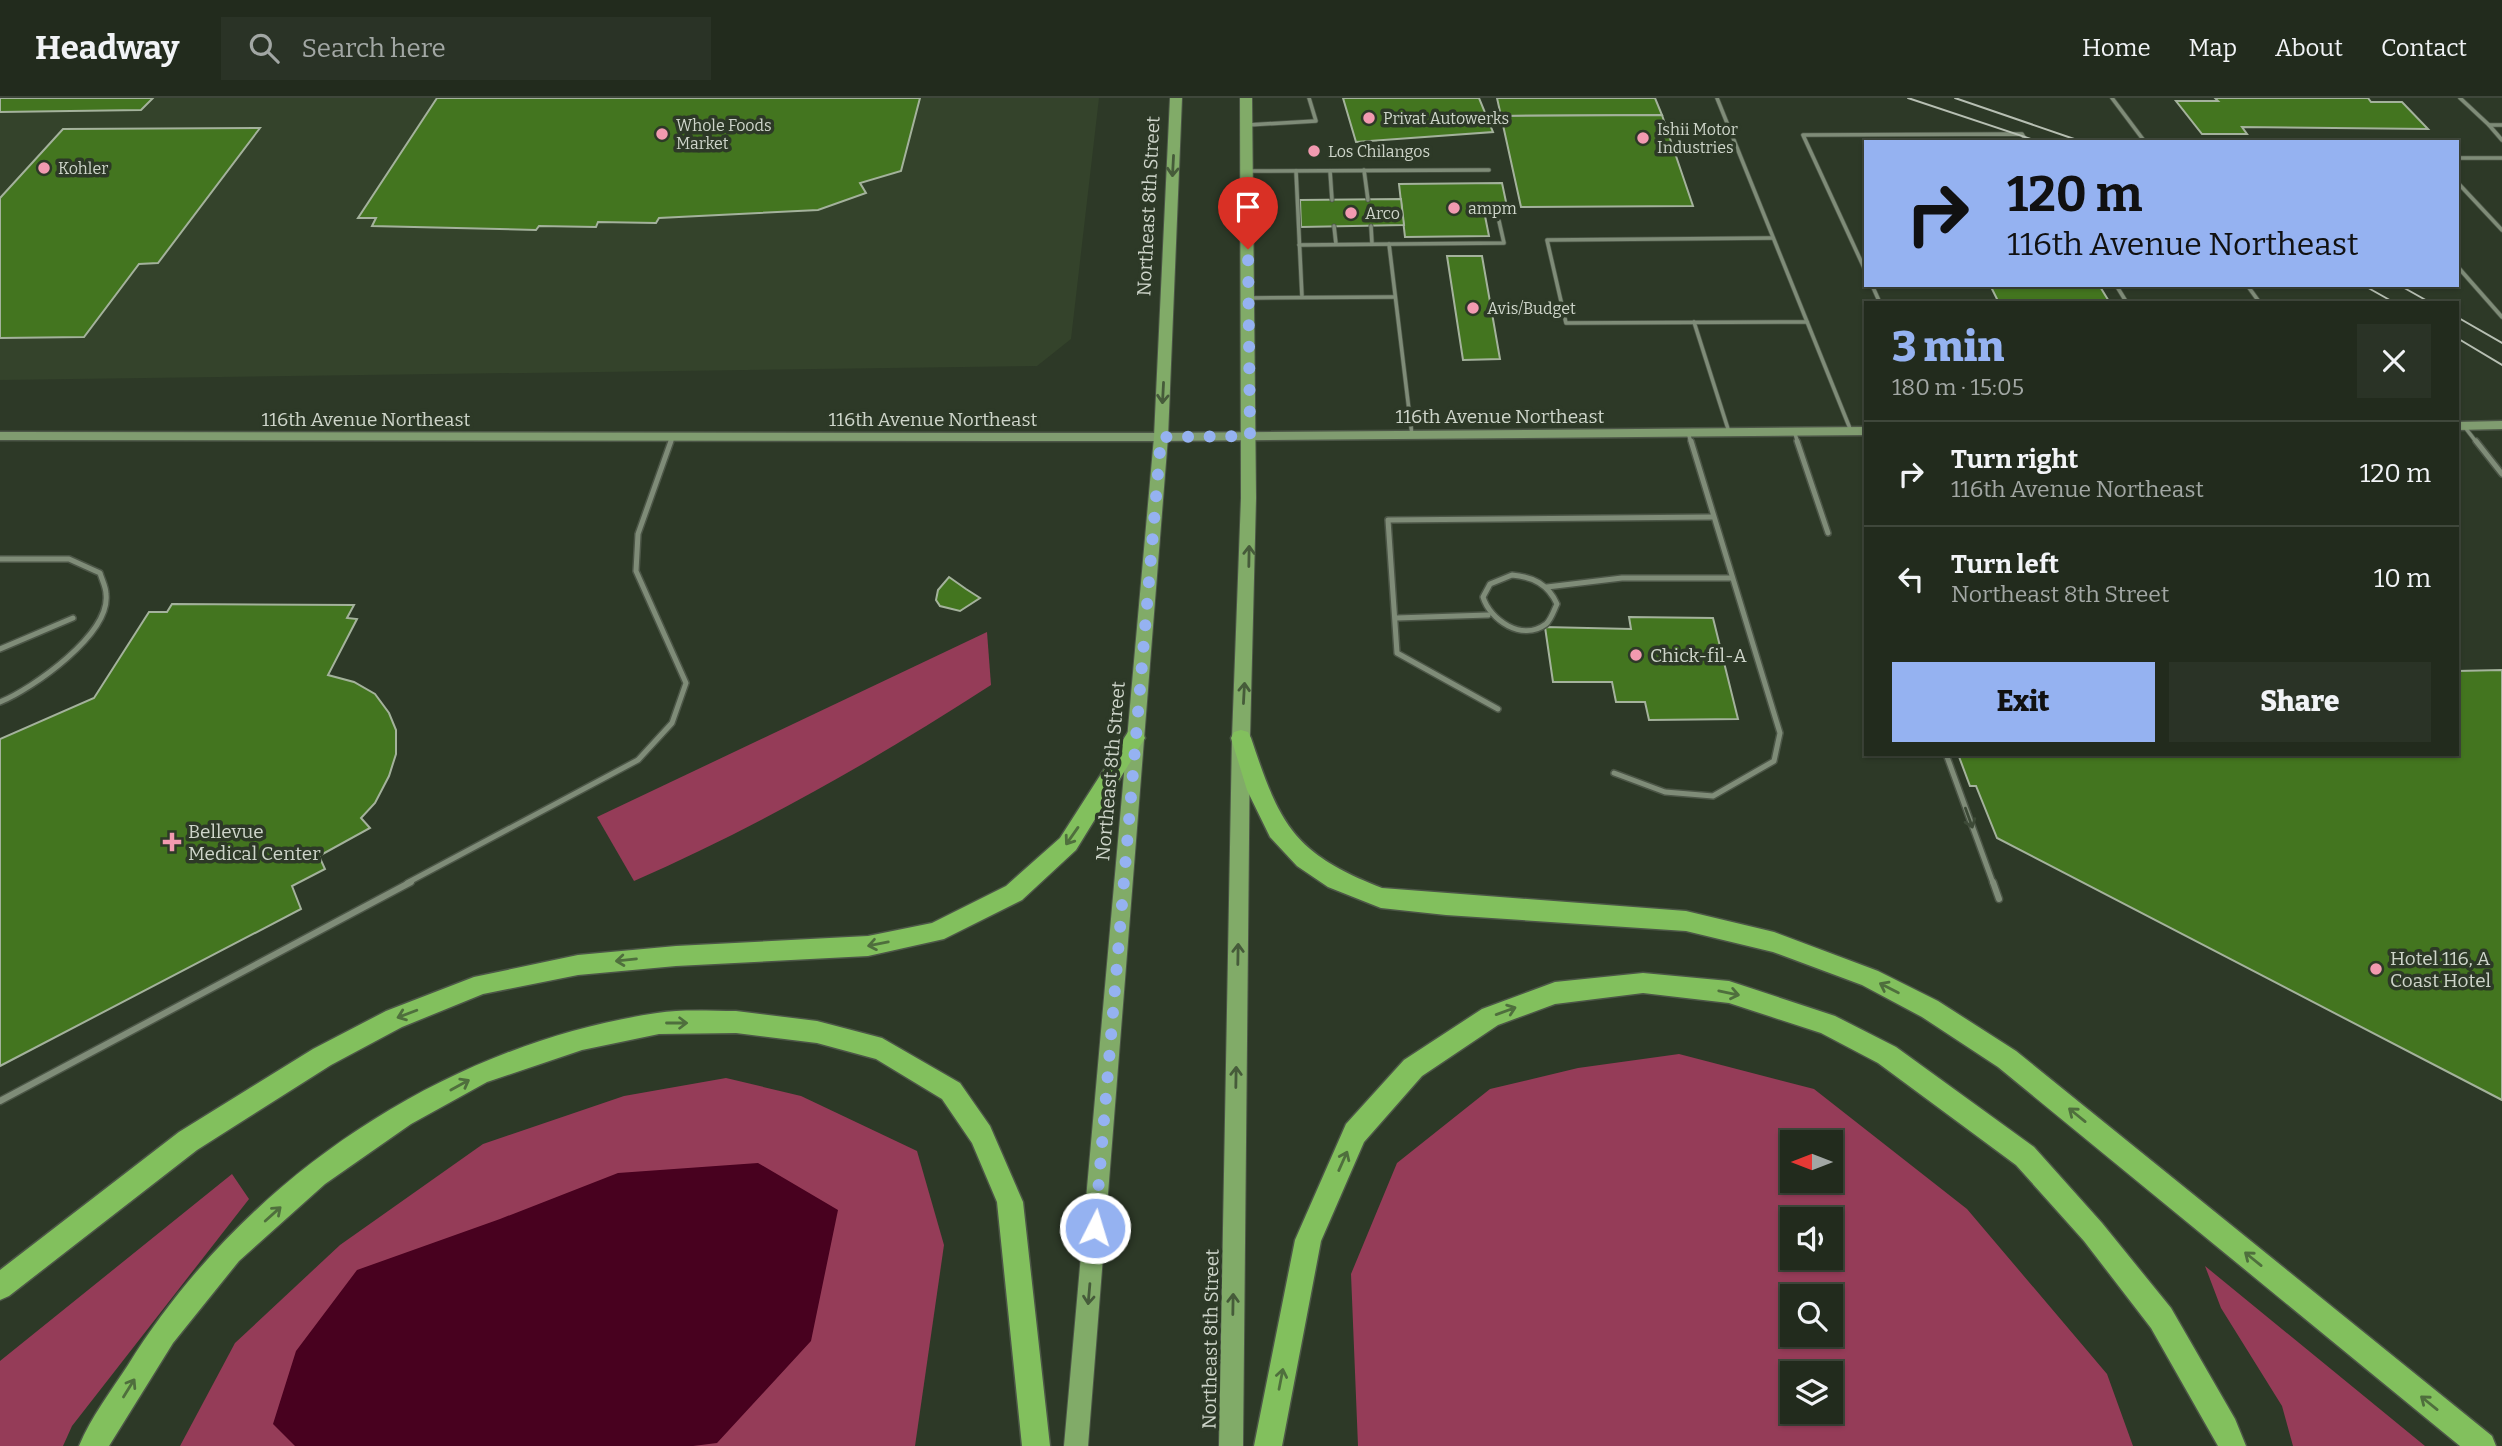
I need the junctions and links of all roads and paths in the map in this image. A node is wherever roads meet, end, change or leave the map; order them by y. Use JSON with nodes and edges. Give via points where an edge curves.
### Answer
{"nodes":[{"id":1,"x":1176,"y":98,"type":"edge"},
{"id":2,"x":1247,"y":98,"type":"edge"},
{"id":3,"x":1309,"y":98,"type":"edge"},
{"id":4,"x":1717,"y":98,"type":"edge"},
{"id":5,"x":2112,"y":98,"type":"edge"},
{"id":6,"x":2460,"y":98,"type":"edge"},
{"id":7,"x":1247,"y":125,"type":"junction"},
{"id":8,"x":2489,"y":125,"type":"junction"},
{"id":9,"x":2502,"y":125,"type":"edge"},
{"id":10,"x":2026,"y":140,"type":"edge"},
{"id":11,"x":2144,"y":140,"type":"edge"},
{"id":12,"x":2502,"y":140,"type":"edge"},
{"id":13,"x":2459,"y":158,"type":"edge"},
{"id":14,"x":2502,"y":158,"type":"edge"},
{"id":15,"x":1364,"y":170,"type":"junction"},
{"id":16,"x":1489,"y":170,"type":"dead end"},
{"id":17,"x":1247,"y":171,"type":"junction"},
{"id":18,"x":1296,"y":171,"type":"junction"},
{"id":19,"x":1330,"y":171,"type":"junction"},
{"id":20,"x":2459,"y":184,"type":"edge"},
{"id":21,"x":1332,"y":200,"type":"dead end"},
{"id":22,"x":1368,"y":200,"type":"dead end"},
{"id":23,"x":1499,"y":221,"type":"dead end"},
{"id":24,"x":1334,"y":226,"type":"dead end"},
{"id":25,"x":1371,"y":226,"type":"dead end"},
{"id":26,"x":2502,"y":230,"type":"edge"},
{"id":27,"x":1773,"y":238,"type":"junction"},
{"id":28,"x":1299,"y":244,"type":"junction"},
{"id":29,"x":1336,"y":244,"type":"junction"},
{"id":30,"x":1372,"y":244,"type":"junction"},
{"id":31,"x":1389,"y":244,"type":"junction"},
{"id":32,"x":1864,"y":268,"type":"edge"},
{"id":33,"x":2459,"y":268,"type":"edge"},
{"id":34,"x":1395,"y":297,"type":"junction"},
{"id":35,"x":1248,"y":298,"type":"junction"},
{"id":36,"x":1302,"y":298,"type":"junction"},
{"id":37,"x":2502,"y":317,"type":"edge"},
{"id":38,"x":1807,"y":321,"type":"junction"},
{"id":39,"x":1694,"y":322,"type":"junction"},
{"id":40,"x":2502,"y":425,"type":"edge"},
{"id":41,"x":2460,"y":426,"type":"edge"},
{"id":42,"x":1794,"y":431,"type":"junction"},
{"id":43,"x":1851,"y":431,"type":"junction"},
{"id":44,"x":1864,"y":431,"type":"edge"},
{"id":45,"x":1688,"y":432,"type":"junction"},
{"id":46,"x":1729,"y":432,"type":"junction"},
{"id":47,"x":1412,"y":435,"type":"junction"},
{"id":48,"x":0,"y":436,"type":"edge"},
{"id":49,"x":1250,"y":436,"type":"junction"},
{"id":50,"x":672,"y":437,"type":"junction"},
{"id":51,"x":1161,"y":437,"type":"junction"},
{"id":52,"x":2502,"y":474,"type":"edge"},
{"id":53,"x":1712,"y":517,"type":"junction"},
{"id":54,"x":1828,"y":533,"type":"dead end"},
{"id":55,"x":0,"y":559,"type":"edge"},
{"id":56,"x":1732,"y":578,"type":"junction"},
{"id":57,"x":1547,"y":587,"type":"junction"},
{"id":58,"x":1488,"y":615,"type":"junction"},
{"id":59,"x":73,"y":618,"type":"dead end"},
{"id":60,"x":1396,"y":618,"type":"junction"},
{"id":61,"x":0,"y":649,"type":"edge"},
{"id":62,"x":0,"y":702,"type":"edge"},
{"id":63,"x":1497,"y":709,"type":"dead end"},
{"id":64,"x":1135,"y":738,"type":"junction"},
{"id":65,"x":1241,"y":738,"type":"junction"},
{"id":66,"x":1947,"y":756,"type":"edge"},
{"id":67,"x":1614,"y":773,"type":"dead end"},
{"id":68,"x":1999,"y":899,"type":"dead end"},
{"id":69,"x":0,"y":1101,"type":"edge"},
{"id":70,"x":0,"y":1287,"type":"edge"},
{"id":71,"x":93,"y":1446,"type":"edge"},
{"id":72,"x":1036,"y":1446,"type":"edge"},
{"id":73,"x":1076,"y":1446,"type":"edge"},
{"id":74,"x":1231,"y":1446,"type":"edge"},
{"id":75,"x":1268,"y":1446,"type":"edge"},
{"id":76,"x":2232,"y":1446,"type":"edge"},
{"id":77,"x":2482,"y":1446,"type":"edge"}],
"edges":[{"from":1,"to":51,"type":"main road","name":"Northeast 8th Street","one_way":true},
{"from":2,"to":7,"type":"main road","name":"Northeast 8th Street"},
{"from":3,"to":7,"type":"lane","via":[[1315,121]]},
{"from":4,"to":27,"type":"lane"},
{"from":5,"to":11,"type":"lane"},
{"from":6,"to":8,"type":"lane"},
{"from":7,"to":17,"type":"main road","name":"Northeast 8th Street"},
{"from":8,"to":9,"type":"lane"},
{"from":8,"to":12,"type":"lane"},
{"from":10,"to":32,"type":"lane","via":[[2022,134],[1803,135]]},
{"from":13,"to":14,"type":"lane"},
{"from":15,"to":16,"type":"lane"},
{"from":15,"to":19,"type":"lane"},
{"from":15,"to":22,"type":"lane"},
{"from":17,"to":18,"type":"lane"},
{"from":17,"to":35,"type":"main road","name":"Northeast 8th Street"},
{"from":18,"to":19,"type":"lane"},
{"from":18,"to":28,"type":"lane"},
{"from":19,"to":21,"type":"lane"},
{"from":20,"to":26,"type":"lane"},
{"from":23,"to":31,"type":"lane","via":[[1504,243]]},
{"from":24,"to":29,"type":"lane"},
{"from":25,"to":30,"type":"lane"},
{"from":27,"to":38,"type":"lane"},
{"from":27,"to":39,"type":"lane","via":[[1546,240],[1566,323]]},
{"from":28,"to":29,"type":"lane"},
{"from":28,"to":36,"type":"lane"},
{"from":29,"to":30,"type":"lane"},
{"from":30,"to":31,"type":"lane"},
{"from":31,"to":34,"type":"lane"},
{"from":33,"to":37,"type":"lane"},
{"from":34,"to":36,"type":"lane"},
{"from":34,"to":47,"type":"lane"},
{"from":35,"to":36,"type":"lane"},
{"from":35,"to":49,"type":"main road","name":"Northeast 8th Street"},
{"from":38,"to":39,"type":"lane"},
{"from":38,"to":43,"type":"lane"},
{"from":39,"to":46,"type":"lane"},
{"from":40,"to":41,"type":"main road"},
{"from":41,"to":52,"type":"lane"},
{"from":42,"to":43,"type":"main road","name":"116th Avenue Northeast"},
{"from":42,"to":46,"type":"main road","name":"116th Avenue Northeast"},
{"from":42,"to":54,"type":"lane"},
{"from":43,"to":44,"type":"main road","name":"116th Avenue Northeast"},
{"from":45,"to":46,"type":"main road","name":"116th Avenue Northeast"},
{"from":45,"to":47,"type":"main road","name":"116th Avenue Northeast"},
{"from":45,"to":53,"type":"lane"},
{"from":47,"to":49,"type":"main road","name":"116th Avenue Northeast"},
{"from":48,"to":50,"type":"main road","name":"116th Avenue Northeast"},
{"from":49,"to":51,"type":"main road","name":"116th Avenue Northeast"},
{"from":65,"to":49,"type":"main road","name":"Northeast 8th Street","one_way":true,"via":[[1248,625]]},
{"from":50,"to":51,"type":"main road","name":"116th Avenue Northeast"},
{"from":50,"to":69,"type":"lane","via":[[638,534],[636,571],[687,683],[672,723],[638,760]]},
{"from":51,"to":64,"type":"main road","name":"Northeast 8th Street"},
{"from":53,"to":56,"type":"lane"},
{"from":53,"to":60,"type":"lane","via":[[1388,520]]},
{"from":55,"to":62,"type":"lane","via":[[69,559],[100,573],[107,596],[98,624],[66,660],[24,692]]},
{"from":56,"to":57,"type":"lane","via":[[1622,578]]},
{"from":56,"to":67,"type":"lane","via":[[1780,733],[1774,761],[1713,796],[1665,792]]},
{"from":57,"to":58,"type":"lane","via":[[1524,576],[1499,578],[1484,591]]},
{"from":57,"to":58,"type":"lane","via":[[1557,604],[1550,621],[1540,627],[1517,629]]},
{"from":58,"to":60,"type":"lane"},
{"from":59,"to":61,"type":"lane"},
{"from":60,"to":63,"type":"lane","via":[[1397,653]]},
{"from":64,"to":70,"type":"highway","one_way":true,"via":[[1068,844],[1014,892],[936,932],[869,946],[578,965],[482,984],[394,1018],[311,1063],[188,1141]]},
{"from":64,"to":73,"type":"main road","name":"Northeast 8th Street","one_way":true},
{"from":74,"to":65,"type":"main road","name":"Northeast 8th Street","one_way":true},
{"from":77,"to":65,"type":"highway","one_way":true,"via":[[2007,1059],[1930,1009],[1870,978],[1774,942],[1686,920],[1381,898],[1336,880],[1305,859],[1278,831]]},
{"from":66,"to":68,"type":"lane","one_way":true},
{"from":71,"to":72,"type":"highway","one_way":true,"via":[[163,1333],[230,1252],[316,1175],[402,1116],[480,1073],[582,1039],[659,1023],[723,1022],[817,1032],[882,1049],[951,1091],[981,1135],[1010,1202]]},
{"from":75,"to":76,"type":"highway","one_way":true,"via":[[1308,1240],[1355,1133],[1413,1068],[1490,1017],[1555,993],[1643,983],[1729,992],[1826,1024],[1887,1055],[2025,1156],[2161,1318]]}]}
